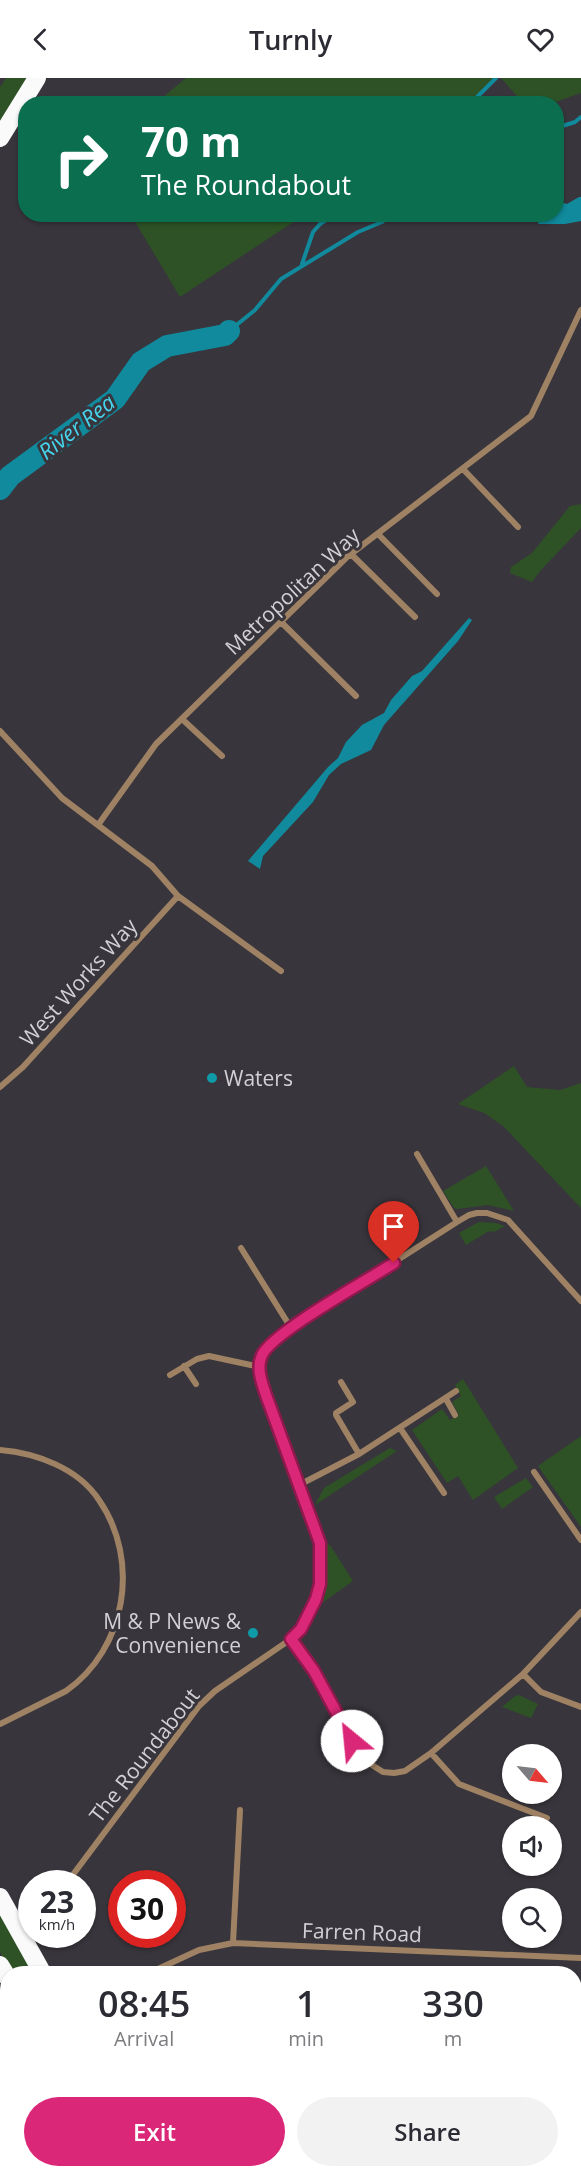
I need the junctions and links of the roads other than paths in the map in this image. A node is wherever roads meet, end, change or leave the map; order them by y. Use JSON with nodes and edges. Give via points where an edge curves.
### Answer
{"nodes":[{"id":1,"x":37,"y":78,"type":"edge"},
{"id":2,"x":26,"y":96,"type":"edge"},
{"id":3,"x":18,"y":109,"type":"edge"},
{"id":4,"x":0,"y":138,"type":"edge"},
{"id":5,"x":581,"y":310,"type":"edge"},
{"id":6,"x":463,"y":469,"type":"junction"},
{"id":7,"x":518,"y":527,"type":"dead end"},
{"id":8,"x":378,"y":534,"type":"junction"},
{"id":9,"x":351,"y":554,"type":"junction"},
{"id":10,"x":436,"y":594,"type":"dead end"},
{"id":11,"x":415,"y":618,"type":"dead end"},
{"id":12,"x":281,"y":622,"type":"junction"},
{"id":13,"x":356,"y":696,"type":"dead end"},
{"id":14,"x":182,"y":719,"type":"junction"},
{"id":15,"x":0,"y":731,"type":"edge"},
{"id":16,"x":222,"y":756,"type":"dead end"},
{"id":17,"x":98,"y":825,"type":"junction"},
{"id":18,"x":178,"y":896,"type":"junction"},
{"id":19,"x":281,"y":971,"type":"dead end"},
{"id":20,"x":0,"y":1087,"type":"edge"},
{"id":21,"x":417,"y":1154,"type":"dead end"},
{"id":22,"x":456,"y":1222,"type":"junction"},
{"id":23,"x":241,"y":1248,"type":"dead end"},
{"id":24,"x":581,"y":1301,"type":"edge"},
{"id":25,"x":291,"y":1328,"type":"junction"},
{"id":26,"x":184,"y":1366,"type":"junction"},
{"id":27,"x":260,"y":1367,"type":"junction"},
{"id":28,"x":171,"y":1375,"type":"dead end"},
{"id":29,"x":341,"y":1382,"type":"dead end"},
{"id":30,"x":196,"y":1384,"type":"dead end"},
{"id":31,"x":456,"y":1391,"type":"dead end"},
{"id":32,"x":446,"y":1399,"type":"junction"},
{"id":33,"x":455,"y":1415,"type":"dead end"},
{"id":34,"x":400,"y":1428,"type":"junction"},
{"id":35,"x":0,"y":1450,"type":"edge"},
{"id":36,"x":359,"y":1454,"type":"junction"},
{"id":37,"x":534,"y":1472,"type":"dead end"},
{"id":38,"x":299,"y":1485,"type":"junction"},
{"id":39,"x":444,"y":1493,"type":"dead end"},
{"id":40,"x":581,"y":1540,"type":"edge"},
{"id":41,"x":581,"y":1612,"type":"edge"},
{"id":42,"x":291,"y":1639,"type":"junction"},
{"id":43,"x":523,"y":1674,"type":"junction"},
{"id":44,"x":581,"y":1707,"type":"edge"},
{"id":45,"x":0,"y":1724,"type":"edge"},
{"id":46,"x":431,"y":1753,"type":"junction"},
{"id":47,"x":240,"y":1810,"type":"dead end"},
{"id":48,"x":542,"y":1816,"type":"edge"},
{"id":49,"x":76,"y":1870,"type":"edge"},
{"id":50,"x":0,"y":1897,"type":"edge"},
{"id":51,"x":18,"y":1918,"type":"edge"},
{"id":52,"x":18,"y":1942,"type":"edge"},
{"id":53,"x":233,"y":1943,"type":"junction"},
{"id":54,"x":34,"y":1948,"type":"edge"},
{"id":55,"x":581,"y":1958,"type":"edge"},
{"id":56,"x":26,"y":1966,"type":"edge"},
{"id":57,"x":40,"y":1966,"type":"edge"},
{"id":58,"x":164,"y":1966,"type":"edge"}],
"edges":[{"from":1,"to":2,"type":"highway"},
{"from":3,"to":4,"type":"highway"},
{"from":5,"to":6,"type":"street","name":"Metropolitan Way","via":[[531,416]]},
{"from":6,"to":7,"type":"street"},
{"from":6,"to":8,"type":"street","name":"Metropolitan Way"},
{"from":8,"to":9,"type":"street","name":"Metropolitan Way"},
{"from":8,"to":10,"type":"street"},
{"from":9,"to":11,"type":"street"},
{"from":9,"to":12,"type":"street","name":"Metropolitan Way"},
{"from":12,"to":13,"type":"street"},
{"from":12,"to":14,"type":"street","name":"Metropolitan Way"},
{"from":14,"to":16,"type":"street"},
{"from":14,"to":17,"type":"street","name":"Metropolitan Way","via":[[156,744]]},
{"from":15,"to":17,"type":"street","via":[[62,798]]},
{"from":17,"to":18,"type":"street","via":[[152,866]]},
{"from":18,"to":19,"type":"street"},
{"from":18,"to":20,"type":"street","name":"West Works Way","via":[[23,1067]]},
{"from":21,"to":22,"type":"street"},
{"from":22,"to":24,"type":"street","via":[[469,1215],[487,1213],[508,1220]]},
{"from":22,"to":25,"type":"street"},
{"from":23,"to":25,"type":"street"},
{"from":25,"to":27,"type":"street","via":[[271,1343]]},
{"from":26,"to":27,"type":"street","via":[[209,1356]]},
{"from":26,"to":28,"type":"street"},
{"from":26,"to":30,"type":"street"},
{"from":27,"to":38,"type":"street","name":"The Roundabout","via":[[260,1378]]},
{"from":29,"to":36,"type":"street","via":[[353,1402],[336,1415]]},
{"from":31,"to":32,"type":"street"},
{"from":32,"to":33,"type":"street"},
{"from":32,"to":34,"type":"street"},
{"from":34,"to":36,"type":"street"},
{"from":34,"to":39,"type":"street"},
{"from":35,"to":45,"type":"street","via":[[44,1459],[88,1487],[99,1499],[116,1534],[123,1583],[112,1637],[94,1665],[66,1691]]},
{"from":36,"to":38,"type":"street"},
{"from":37,"to":40,"type":"street"},
{"from":38,"to":42,"type":"street","name":"The Roundabout","via":[[320,1543],[320,1584],[301,1629]]},
{"from":41,"to":43,"type":"street"},
{"from":42,"to":46,"type":"street","via":[[314,1671],[361,1758],[383,1772],[394,1773]]},
{"from":42,"to":49,"type":"street","name":"The Roundabout","via":[[199,1706]]},
{"from":43,"to":44,"type":"street","via":[[541,1692]]},
{"from":43,"to":46,"type":"street"},
{"from":46,"to":48,"type":"street","via":[[459,1784]]},
{"from":47,"to":53,"type":"street"},
{"from":50,"to":51,"type":"highway"},
{"from":52,"to":56,"type":"highway","via":[[16,1946]]},
{"from":53,"to":55,"type":"street","name":"Farren Road"},
{"from":53,"to":58,"type":"street","name":"Farren Road","via":[[199,1950]]},
{"from":54,"to":57,"type":"highway"}]}
